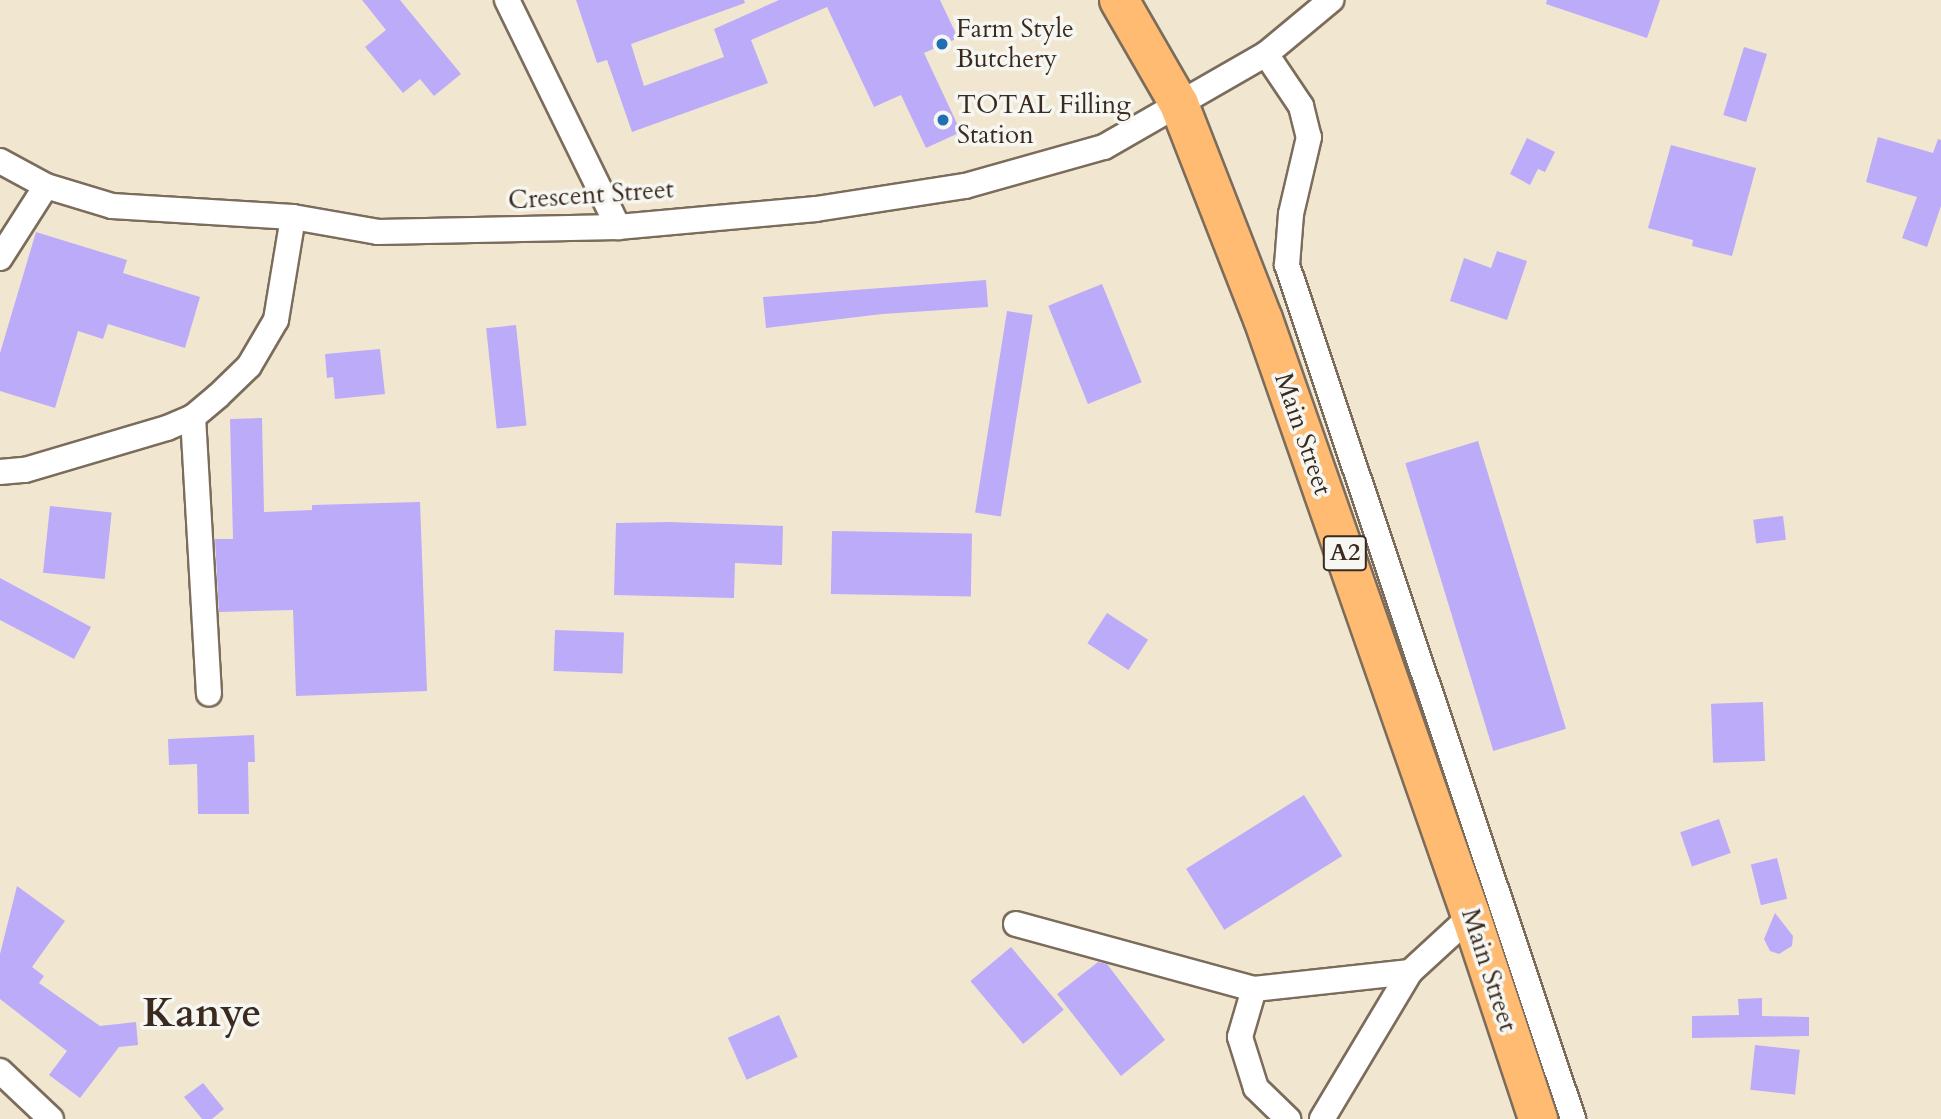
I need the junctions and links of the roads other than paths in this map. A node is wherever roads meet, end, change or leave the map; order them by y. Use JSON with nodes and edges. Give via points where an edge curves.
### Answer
{"nodes":[{"id":1,"x":508,"y":0,"type":"edge"},
{"id":2,"x":1119,"y":0,"type":"edge"},
{"id":3,"x":1331,"y":0,"type":"edge"},
{"id":4,"x":1266,"y":54,"type":"junction"},
{"id":5,"x":1179,"y":104,"type":"junction"},
{"id":6,"x":0,"y":161,"type":"edge"},
{"id":7,"x":46,"y":186,"type":"junction"},
{"id":8,"x":293,"y":218,"type":"junction"},
{"id":9,"x":618,"y":227,"type":"junction"},
{"id":10,"x":0,"y":258,"type":"edge"},
{"id":11,"x":193,"y":417,"type":"junction"},
{"id":12,"x":0,"y":472,"type":"edge"},
{"id":13,"x":209,"y":694,"type":"dead end"},
{"id":14,"x":1471,"y":916,"type":"junction"},
{"id":15,"x":1016,"y":924,"type":"dead end"},
{"id":16,"x":1410,"y":972,"type":"junction"},
{"id":17,"x":1254,"y":989,"type":"junction"},
{"id":18,"x":0,"y":1071,"type":"edge"},
{"id":19,"x":51,"y":1119,"type":"edge"},
{"id":20,"x":1288,"y":1119,"type":"edge"},
{"id":21,"x":1322,"y":1119,"type":"edge"},
{"id":22,"x":1538,"y":1119,"type":"edge"},
{"id":23,"x":1573,"y":1119,"type":"edge"}],
"edges":[{"from":1,"to":9,"type":"street"},
{"from":2,"to":5,"type":"highway","name":"Main Street","number":"A2"},
{"from":3,"to":4,"type":"street","name":"Crescent Street"},
{"from":4,"to":5,"type":"street","name":"Crescent Street"},
{"from":4,"to":23,"type":"street","via":[[1301,106],[1310,137],[1291,214],[1287,265]]},
{"from":5,"to":9,"type":"street","name":"Crescent Street","via":[[1104,147],[965,187],[816,209]]},
{"from":5,"to":14,"type":"highway","name":"Main Street","number":"A2","via":[[1263,318]]},
{"from":6,"to":7,"type":"street","name":"Crescent Street"},
{"from":7,"to":8,"type":"street","name":"Crescent Street","via":[[113,206]]},
{"from":7,"to":10,"type":"street"},
{"from":8,"to":9,"type":"street","name":"Crescent Street","via":[[377,232]]},
{"from":8,"to":11,"type":"street","via":[[276,320],[248,366]]},
{"from":11,"to":12,"type":"street","via":[[25,470]]},
{"from":11,"to":13,"type":"street"},
{"from":14,"to":16,"type":"street"},
{"from":14,"to":22,"type":"highway","name":"Main Street","number":"A2"},
{"from":15,"to":17,"type":"street"},
{"from":16,"to":17,"type":"street"},
{"from":16,"to":21,"type":"street"},
{"from":17,"to":20,"type":"street","via":[[1240,1037],[1256,1088]]},
{"from":18,"to":19,"type":"street"}]}
